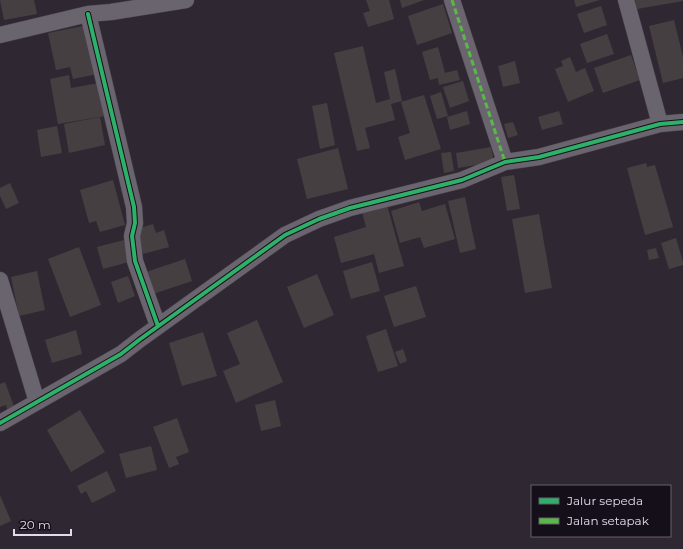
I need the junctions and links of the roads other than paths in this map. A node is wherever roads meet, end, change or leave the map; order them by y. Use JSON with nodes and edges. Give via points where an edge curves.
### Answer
{"nodes":[{"id":1,"x":186,"y":0,"type":"edge"},
{"id":2,"x":452,"y":0,"type":"edge"},
{"id":3,"x":626,"y":0,"type":"edge"},
{"id":4,"x":109,"y":6,"type":"edge"},
{"id":5,"x":88,"y":14,"type":"junction"},
{"id":6,"x":0,"y":35,"type":"edge"},
{"id":7,"x":683,"y":122,"type":"edge"},
{"id":8,"x":660,"y":124,"type":"junction"},
{"id":9,"x":505,"y":162,"type":"junction"},
{"id":10,"x":0,"y":280,"type":"edge"},
{"id":11,"x":158,"y":326,"type":"junction"},
{"id":12,"x":37,"y":402,"type":"junction"},
{"id":13,"x":0,"y":423,"type":"edge"}],
"edges":[{"from":1,"to":4,"type":"street"},
{"from":2,"to":9,"type":"street"},
{"from":3,"to":8,"type":"street"},
{"from":4,"to":5,"type":"street"},
{"from":5,"to":6,"type":"street"},
{"from":5,"to":11,"type":"street","via":[[134,207],[135,223],[132,236],[135,261]]},
{"from":7,"to":8,"type":"street"},
{"from":8,"to":9,"type":"street","via":[[539,157]]},
{"from":9,"to":11,"type":"street","via":[[462,180],[350,208],[284,235]]},
{"from":10,"to":12,"type":"street"},
{"from":11,"to":12,"type":"street","via":[[121,354]]},
{"from":12,"to":13,"type":"street"}]}
